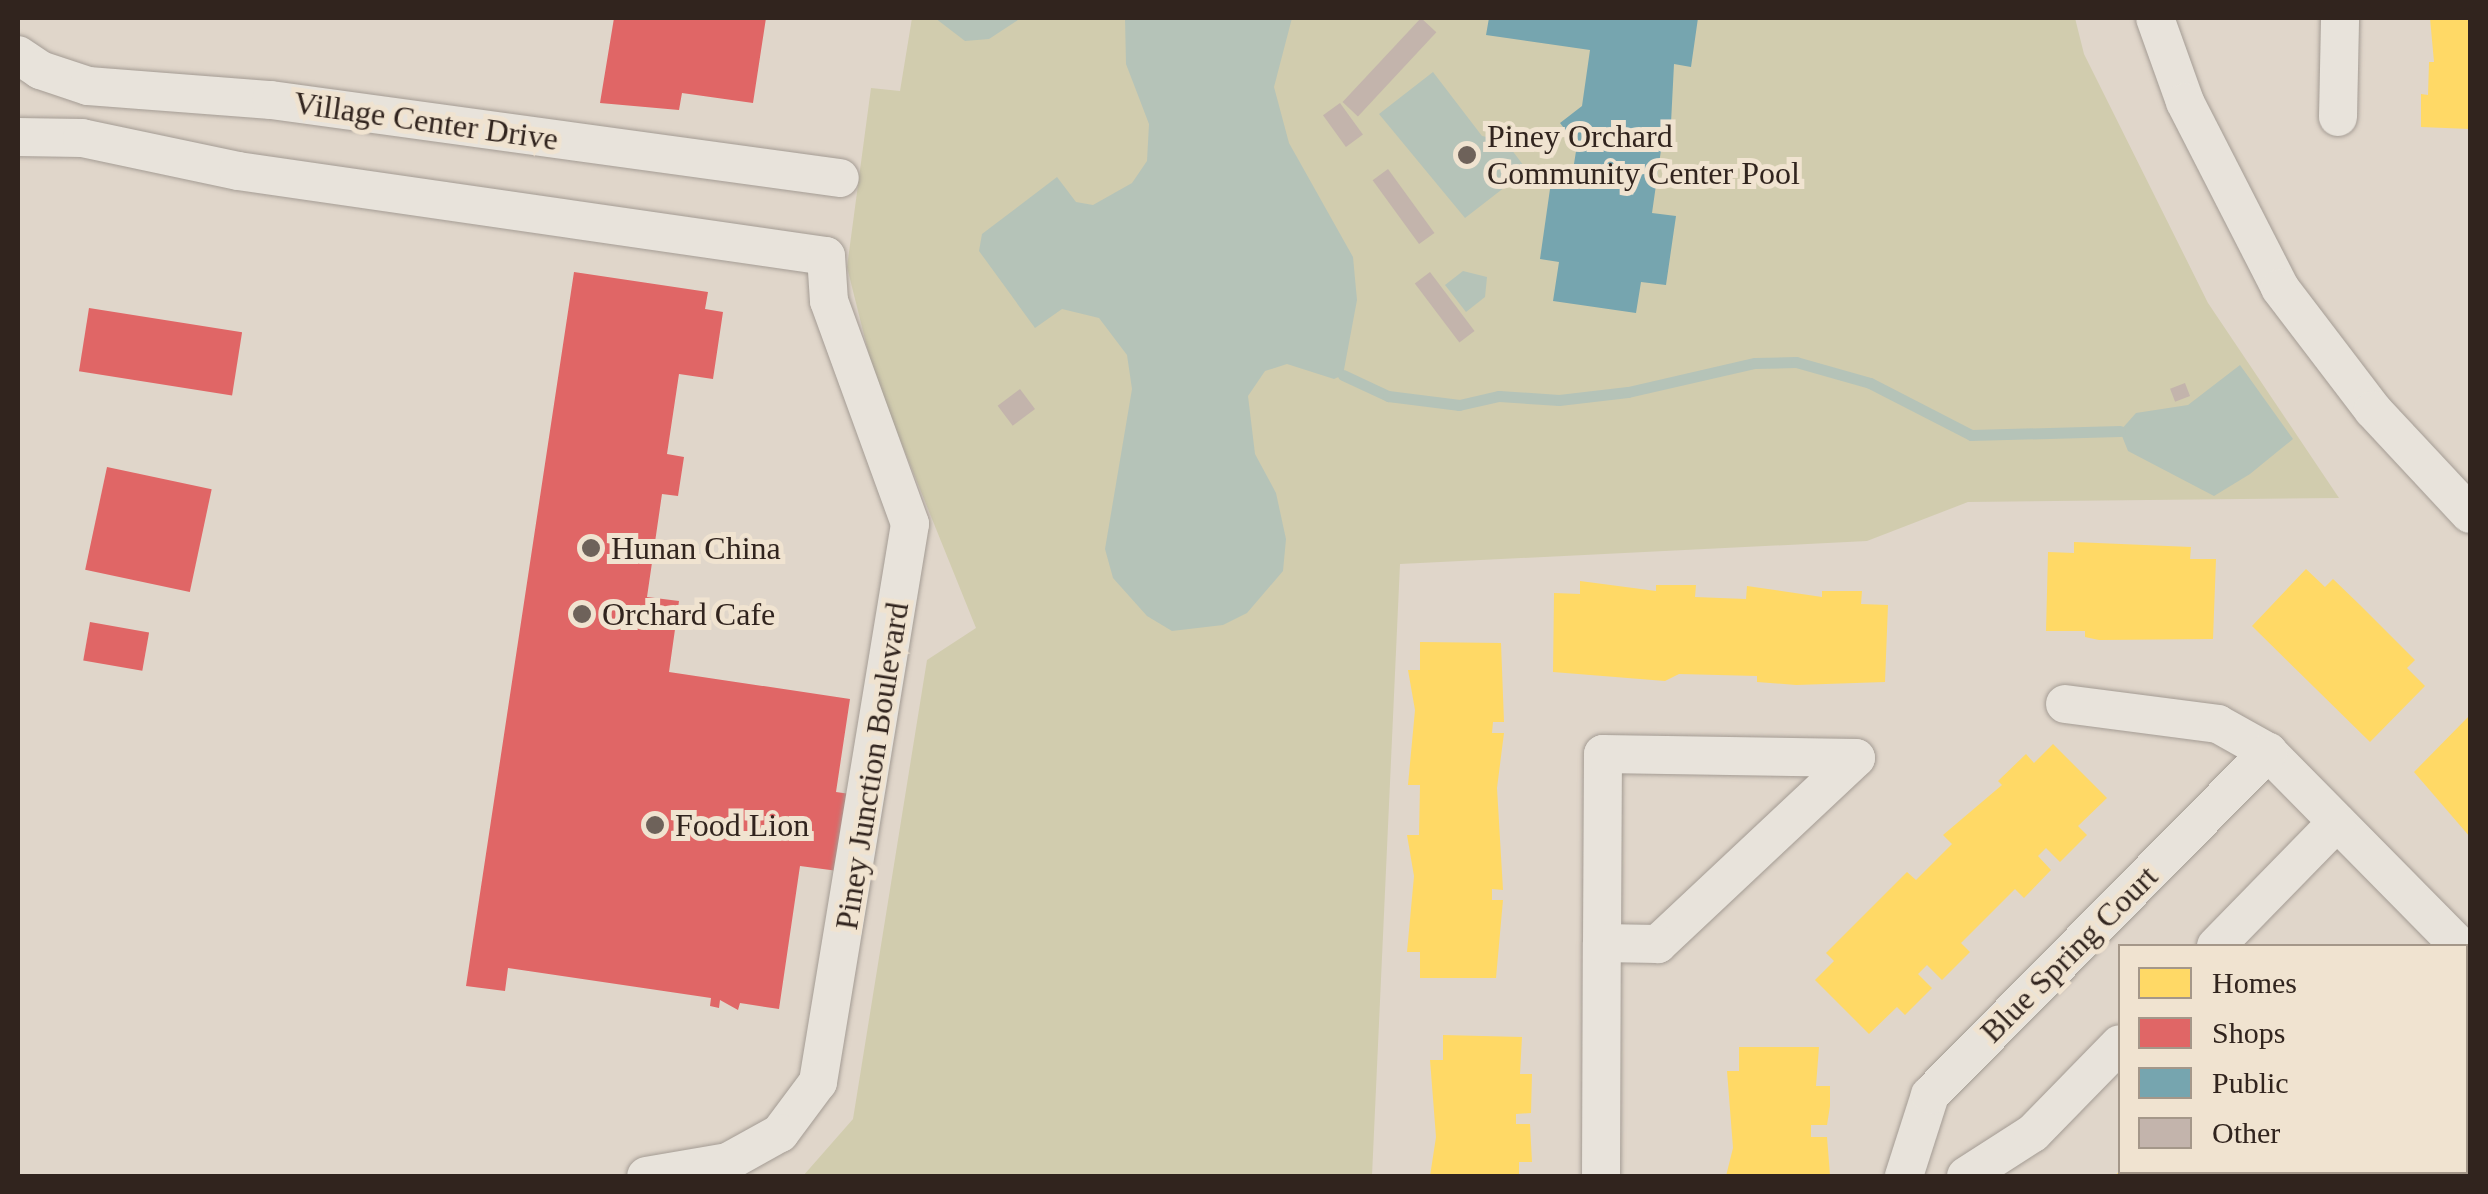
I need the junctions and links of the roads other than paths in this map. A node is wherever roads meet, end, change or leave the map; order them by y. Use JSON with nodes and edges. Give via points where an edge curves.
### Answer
{"nodes":[{"id":1,"x":2156,"y":18,"type":"edge"},
{"id":2,"x":2340,"y":18,"type":"edge"},
{"id":3,"x":18,"y":55,"type":"edge"},
{"id":4,"x":2338,"y":117,"type":"dead end"},
{"id":5,"x":18,"y":137,"type":"edge"},
{"id":6,"x":840,"y":178,"type":"dead end"},
{"id":7,"x":2470,"y":514,"type":"edge"},
{"id":8,"x":2066,"y":704,"type":"dead end"},
{"id":9,"x":2268,"y":752,"type":"junction"},
{"id":10,"x":2337,"y":822,"type":"junction"},
{"id":11,"x":1602,"y":943,"type":"junction"},
{"id":12,"x":2218,"y":944,"type":"edge"},
{"id":13,"x":2457,"y":944,"type":"edge"},
{"id":14,"x":2118,"y":1046,"type":"edge"},
{"id":15,"x":646,"y":1176,"type":"edge"},
{"id":16,"x":1601,"y":1176,"type":"edge"},
{"id":17,"x":1904,"y":1176,"type":"edge"},
{"id":18,"x":1966,"y":1176,"type":"edge"}],
"edges":[{"from":1,"to":7,"type":"street","via":[[2185,102],[2280,288],[2373,410]]},
{"from":2,"to":4,"type":"street"},
{"from":3,"to":6,"type":"street","name":"Village Center Drive","via":[[88,86],[271,100]]},
{"from":5,"to":15,"type":"street","name":"Piney Junction Boulevard","via":[[82,138],[238,170],[826,256],[829,301],[910,524],[818,1082],[780,1133],[728,1162]]},
{"from":8,"to":9,"type":"street","via":[[2218,724]]},
{"from":9,"to":10,"type":"street"},
{"from":9,"to":17,"type":"street","name":"Blue Spring Court","via":[[1930,1095]]},
{"from":10,"to":12,"type":"street"},
{"from":10,"to":13,"type":"street"},
{"from":11,"to":11,"type":"street","via":[[1658,944],[1856,758],[1604,754]]},
{"from":11,"to":16,"type":"street"},
{"from":14,"to":18,"type":"street","via":[[2033,1133]]}]}
